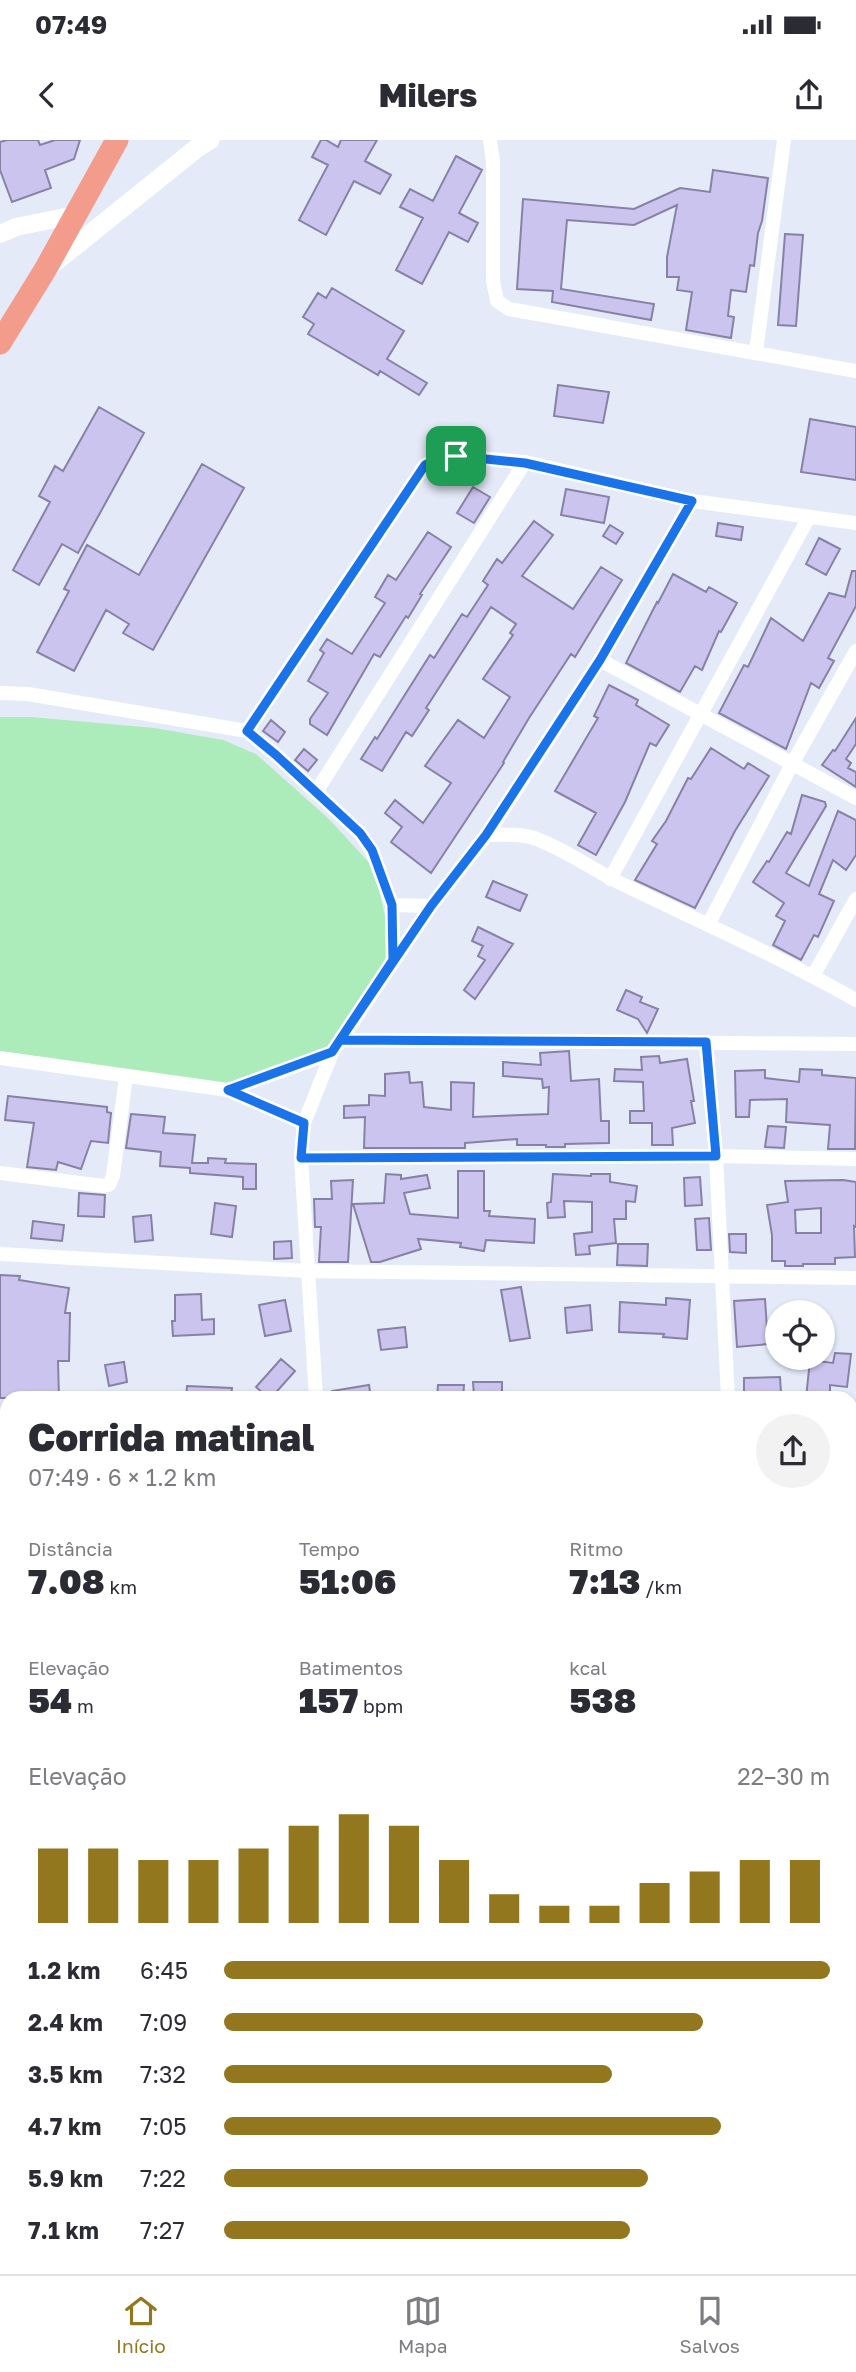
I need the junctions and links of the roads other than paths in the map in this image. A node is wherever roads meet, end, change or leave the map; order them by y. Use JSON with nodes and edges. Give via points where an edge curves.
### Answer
{"nodes":[{"id":1,"x":117,"y":140,"type":"edge"},
{"id":2,"x":210,"y":140,"type":"edge"},
{"id":3,"x":490,"y":140,"type":"edge"},
{"id":4,"x":784,"y":140,"type":"edge"},
{"id":5,"x":75,"y":215,"type":"junction"},
{"id":6,"x":0,"y":234,"type":"edge"},
{"id":7,"x":46,"y":270,"type":"junction"},
{"id":8,"x":0,"y":344,"type":"edge"},
{"id":9,"x":756,"y":352,"type":"junction"},
{"id":10,"x":856,"y":371,"type":"edge"},
{"id":11,"x":525,"y":463,"type":"junction"},
{"id":12,"x":692,"y":501,"type":"junction"},
{"id":13,"x":809,"y":517,"type":"junction"},
{"id":14,"x":856,"y":523,"type":"edge"},
{"id":15,"x":856,"y":651,"type":"edge"},
{"id":16,"x":600,"y":660,"type":"junction"},
{"id":17,"x":0,"y":693,"type":"edge"},
{"id":18,"x":702,"y":714,"type":"junction"},
{"id":19,"x":247,"y":731,"type":"junction"},
{"id":20,"x":792,"y":764,"type":"junction"},
{"id":21,"x":316,"y":792,"type":"junction"},
{"id":22,"x":856,"y":798,"type":"edge"},
{"id":23,"x":486,"y":835,"type":"junction"},
{"id":24,"x":610,"y":878,"type":"junction"},
{"id":25,"x":856,"y":899,"type":"edge"},
{"id":26,"x":392,"y":905,"type":"junction"},
{"id":27,"x":431,"y":906,"type":"junction"},
{"id":28,"x":708,"y":925,"type":"junction"},
{"id":29,"x":393,"y":960,"type":"junction"},
{"id":30,"x":813,"y":975,"type":"junction"},
{"id":31,"x":856,"y":1000,"type":"edge"},
{"id":32,"x":706,"y":1042,"type":"junction"},
{"id":33,"x":856,"y":1044,"type":"edge"},
{"id":34,"x":336,"y":1046,"type":"junction"},
{"id":35,"x":0,"y":1058,"type":"edge"},
{"id":36,"x":126,"y":1076,"type":"junction"},
{"id":37,"x":228,"y":1090,"type":"junction"},
{"id":38,"x":304,"y":1123,"type":"junction"},
{"id":39,"x":716,"y":1156,"type":"junction"},
{"id":40,"x":301,"y":1158,"type":"junction"},
{"id":41,"x":856,"y":1159,"type":"edge"},
{"id":42,"x":0,"y":1173,"type":"edge"},
{"id":43,"x":0,"y":1254,"type":"edge"},
{"id":44,"x":307,"y":1271,"type":"junction"},
{"id":45,"x":722,"y":1276,"type":"junction"},
{"id":46,"x":856,"y":1278,"type":"edge"},
{"id":47,"x":314,"y":1391,"type":"edge"},
{"id":48,"x":728,"y":1391,"type":"edge"}],
"edges":[{"from":1,"to":5,"type":"highway"},
{"from":2,"to":7,"type":"main road"},
{"from":3,"to":9,"type":"street","via":[[497,301],[509,309]]},
{"from":4,"to":9,"type":"street"},
{"from":5,"to":6,"type":"street"},
{"from":5,"to":7,"type":"highway"},
{"from":7,"to":8,"type":"highway"},
{"from":9,"to":10,"type":"street"},
{"from":11,"to":12,"type":"street"},
{"from":11,"to":19,"type":"street","via":[[456,456],[425,465]]},
{"from":11,"to":21,"type":"street"},
{"from":12,"to":13,"type":"street"},
{"from":12,"to":16,"type":"street"},
{"from":13,"to":14,"type":"street"},
{"from":13,"to":18,"type":"street"},
{"from":15,"to":20,"type":"street"},
{"from":16,"to":18,"type":"street"},
{"from":16,"to":23,"type":"street"},
{"from":17,"to":19,"type":"street"},
{"from":18,"to":20,"type":"street"},
{"from":18,"to":24,"type":"street"},
{"from":19,"to":21,"type":"street"},
{"from":20,"to":22,"type":"street"},
{"from":20,"to":28,"type":"street"},
{"from":21,"to":26,"type":"street","via":[[372,850]]},
{"from":23,"to":24,"type":"street","via":[[532,837]]},
{"from":23,"to":27,"type":"street"},
{"from":24,"to":28,"type":"street"},
{"from":25,"to":30,"type":"street"},
{"from":26,"to":27,"type":"street"},
{"from":26,"to":29,"type":"street"},
{"from":27,"to":29,"type":"street"},
{"from":28,"to":30,"type":"street"},
{"from":29,"to":34,"type":"street"},
{"from":30,"to":31,"type":"street"},
{"from":32,"to":33,"type":"street"},
{"from":32,"to":34,"type":"street"},
{"from":32,"to":39,"type":"street"},
{"from":34,"to":37,"type":"street"},
{"from":34,"to":38,"type":"street"},
{"from":35,"to":36,"type":"street"},
{"from":36,"to":37,"type":"street"},
{"from":36,"to":42,"type":"street","via":[[110,1185]]},
{"from":37,"to":38,"type":"street"},
{"from":38,"to":40,"type":"street"},
{"from":39,"to":40,"type":"street"},
{"from":39,"to":41,"type":"street"},
{"from":39,"to":45,"type":"street"},
{"from":40,"to":44,"type":"street"},
{"from":43,"to":44,"type":"street"},
{"from":44,"to":45,"type":"street"},
{"from":44,"to":47,"type":"street"},
{"from":45,"to":46,"type":"street"},
{"from":45,"to":48,"type":"street"}]}
